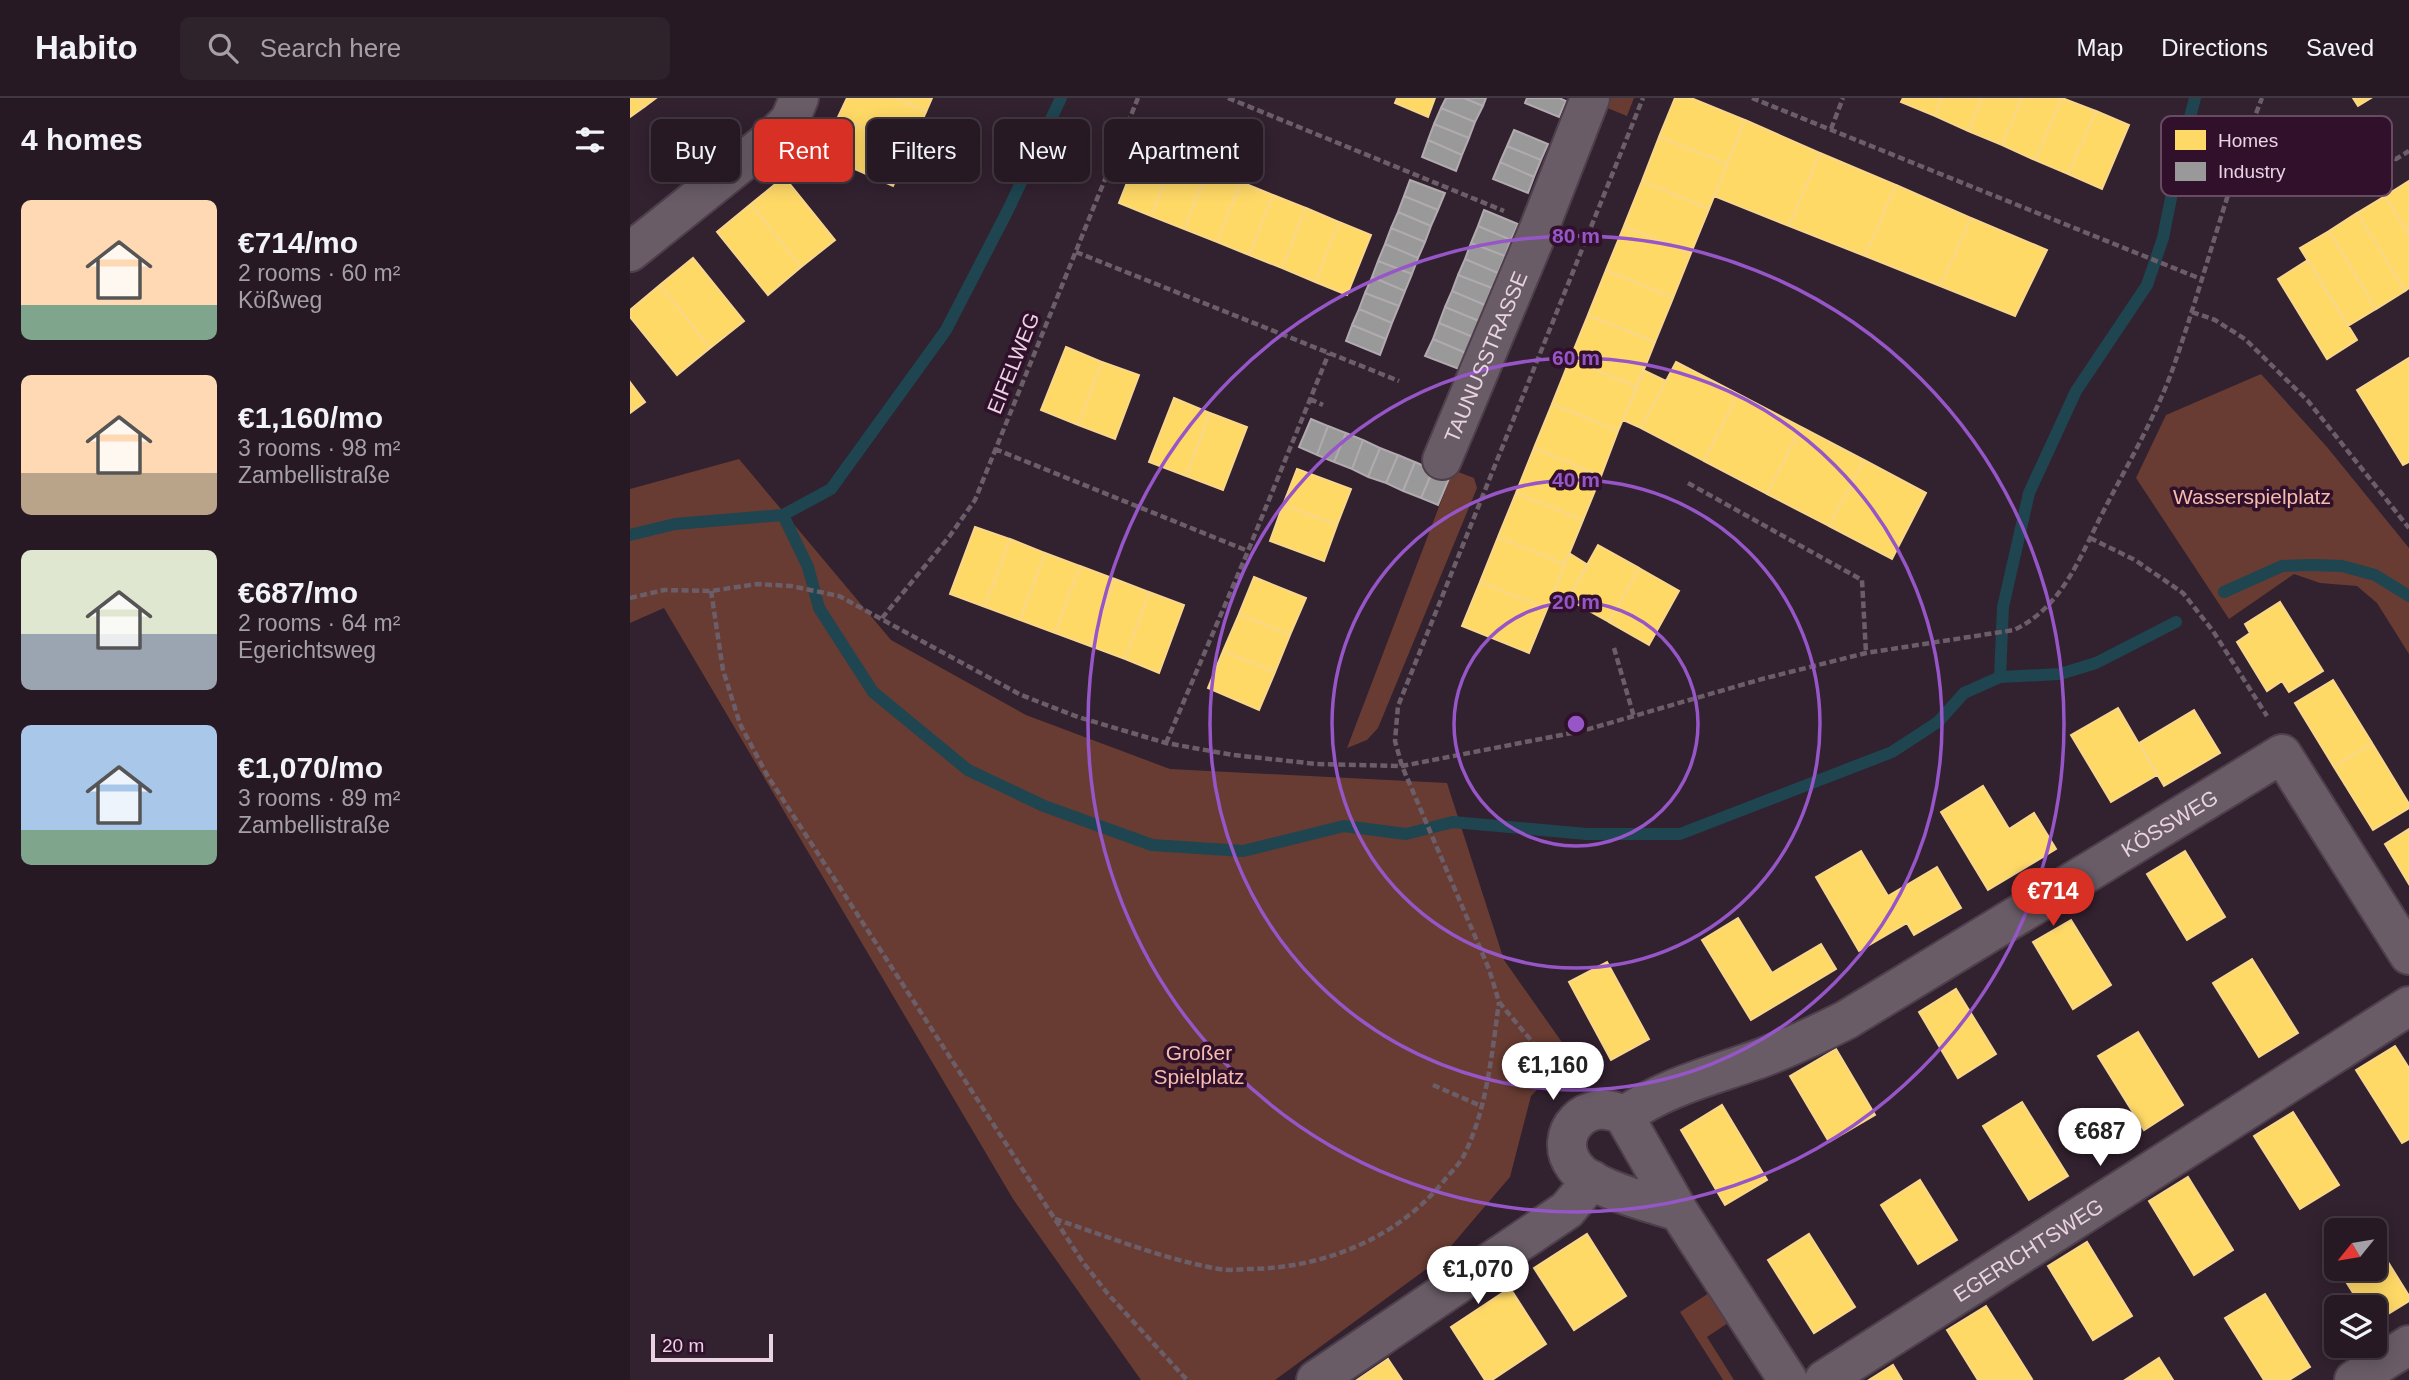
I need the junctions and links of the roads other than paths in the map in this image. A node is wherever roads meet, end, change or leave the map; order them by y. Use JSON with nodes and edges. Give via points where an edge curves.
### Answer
{"nodes":[{"id":1,"x":799,"y":98,"type":"edge"},
{"id":2,"x":1590,"y":98,"type":"edge"},
{"id":3,"x":630,"y":252,"type":"edge"},
{"id":4,"x":1442,"y":460,"type":"dead end"},
{"id":5,"x":2409,"y":955,"type":"edge"},
{"id":6,"x":2409,"y":1006,"type":"edge"},
{"id":7,"x":1624,"y":1116,"type":"junction"},
{"id":8,"x":1592,"y":1180,"type":"junction"},
{"id":9,"x":1679,"y":1212,"type":"junction"},
{"id":10,"x":2409,"y":1345,"type":"edge"},
{"id":11,"x":1316,"y":1380,"type":"edge"},
{"id":12,"x":1788,"y":1380,"type":"edge"},
{"id":13,"x":1824,"y":1380,"type":"edge"},
{"id":14,"x":2354,"y":1380,"type":"edge"}],
"edges":[{"from":1,"to":3,"type":"street","via":[[790,120],[771,139]]},
{"from":2,"to":4,"type":"street","name":"TAUNUSSTRASSE"},
{"from":5,"to":7,"type":"street","name":"KÖSSWEG","via":[[2282,754],[1846,1020],[1748,1063],[1681,1084]]},
{"from":6,"to":13,"type":"street","name":"EGERICHTSWEG"},
{"from":7,"to":8,"type":"street","via":[[1600,1109],[1575,1122],[1567,1151],[1575,1168]]},
{"from":7,"to":9,"type":"street"},
{"from":8,"to":9,"type":"street"},
{"from":8,"to":11,"type":"street","via":[[1567,1210]]},
{"from":9,"to":12,"type":"street"},
{"from":10,"to":14,"type":"street"}]}
